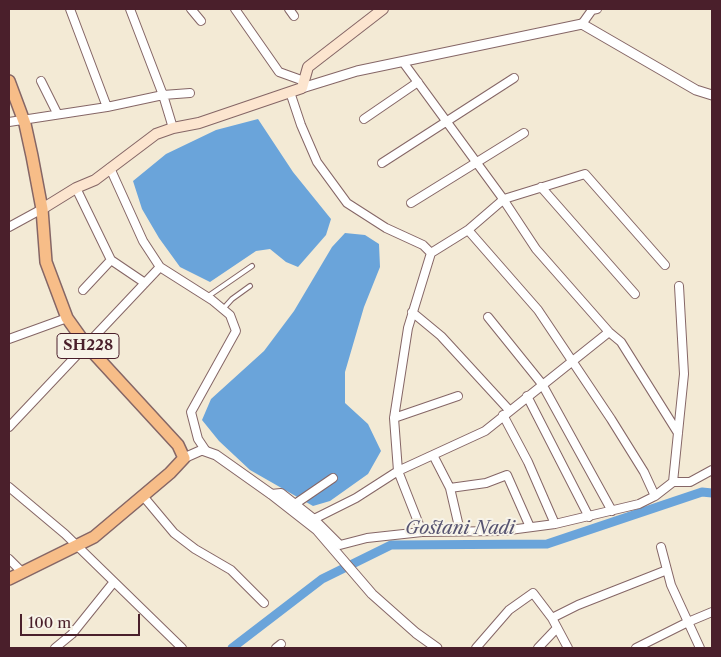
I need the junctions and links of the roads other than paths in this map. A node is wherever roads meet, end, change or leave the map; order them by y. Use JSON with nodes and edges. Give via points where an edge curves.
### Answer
{"nodes":[{"id":1,"x":70,"y":9,"type":"edge"},
{"id":2,"x":130,"y":9,"type":"edge"},
{"id":3,"x":191,"y":9,"type":"edge"},
{"id":4,"x":235,"y":9,"type":"edge"},
{"id":5,"x":289,"y":9,"type":"edge"},
{"id":6,"x":383,"y":9,"type":"edge"},
{"id":7,"x":597,"y":9,"type":"edge"},
{"id":8,"x":294,"y":16,"type":"dead end"},
{"id":9,"x":201,"y":21,"type":"dead end"},
{"id":10,"x":582,"y":24,"type":"junction"},
{"id":11,"x":403,"y":62,"type":"junction"},
{"id":12,"x":514,"y":78,"type":"dead end"},
{"id":13,"x":9,"y":81,"type":"edge"},
{"id":14,"x":41,"y":82,"type":"dead end"},
{"id":15,"x":418,"y":82,"type":"junction"},
{"id":16,"x":302,"y":85,"type":"junction"},
{"id":17,"x":290,"y":92,"type":"junction"},
{"id":18,"x":190,"y":93,"type":"dead end"},
{"id":19,"x":163,"y":95,"type":"junction"},
{"id":20,"x":712,"y":95,"type":"edge"},
{"id":21,"x":107,"y":106,"type":"junction"},
{"id":22,"x":57,"y":112,"type":"junction"},
{"id":23,"x":22,"y":117,"type":"junction"},
{"id":24,"x":364,"y":119,"type":"dead end"},
{"id":25,"x":9,"y":122,"type":"edge"},
{"id":26,"x":447,"y":122,"type":"junction"},
{"id":27,"x":173,"y":128,"type":"junction"},
{"id":28,"x":524,"y":133,"type":"dead end"},
{"id":29,"x":477,"y":162,"type":"junction"},
{"id":30,"x":382,"y":163,"type":"dead end"},
{"id":31,"x":110,"y":168,"type":"junction"},
{"id":32,"x":541,"y":187,"type":"junction"},
{"id":33,"x":76,"y":188,"type":"junction"},
{"id":34,"x":504,"y":199,"type":"junction"},
{"id":35,"x":411,"y":203,"type":"dead end"},
{"id":36,"x":42,"y":209,"type":"junction"},
{"id":37,"x":9,"y":227,"type":"edge"},
{"id":38,"x":468,"y":230,"type":"junction"},
{"id":39,"x":431,"y":253,"type":"junction"},
{"id":40,"x":111,"y":260,"type":"junction"},
{"id":41,"x":665,"y":265,"type":"dead end"},
{"id":42,"x":252,"y":266,"type":"dead end"},
{"id":43,"x":160,"y":267,"type":"junction"},
{"id":44,"x":145,"y":283,"type":"junction"},
{"id":45,"x":250,"y":286,"type":"dead end"},
{"id":46,"x":678,"y":286,"type":"dead end"},
{"id":47,"x":83,"y":290,"type":"dead end"},
{"id":48,"x":635,"y":294,"type":"dead end"},
{"id":49,"x":207,"y":297,"type":"junction"},
{"id":50,"x":223,"y":309,"type":"junction"},
{"id":51,"x":412,"y":312,"type":"junction"},
{"id":52,"x":488,"y":317,"type":"dead end"},
{"id":53,"x":67,"y":318,"type":"junction"},
{"id":54,"x":609,"y":332,"type":"junction"},
{"id":55,"x":9,"y":339,"type":"edge"},
{"id":56,"x":87,"y":346,"type":"junction"},
{"id":57,"x":572,"y":360,"type":"junction"},
{"id":58,"x":542,"y":384,"type":"junction"},
{"id":59,"x":458,"y":396,"type":"dead end"},
{"id":60,"x":527,"y":396,"type":"junction"},
{"id":61,"x":506,"y":412,"type":"junction"},
{"id":62,"x":394,"y":418,"type":"junction"},
{"id":63,"x":9,"y":427,"type":"edge"},
{"id":64,"x":678,"y":433,"type":"junction"},
{"id":65,"x":206,"y":451,"type":"junction"},
{"id":66,"x":433,"y":455,"type":"junction"},
{"id":67,"x":184,"y":458,"type":"junction"},
{"id":68,"x":712,"y":470,"type":"edge"},
{"id":69,"x":398,"y":471,"type":"junction"},
{"id":70,"x":332,"y":478,"type":"dead end"},
{"id":71,"x":673,"y":482,"type":"junction"},
{"id":72,"x":9,"y":487,"type":"edge"},
{"id":73,"x":450,"y":488,"type":"junction"},
{"id":74,"x":271,"y":494,"type":"junction"},
{"id":75,"x":143,"y":496,"type":"junction"},
{"id":76,"x":654,"y":496,"type":"junction"},
{"id":77,"x":295,"y":504,"type":"junction"},
{"id":78,"x":612,"y":511,"type":"junction"},
{"id":79,"x":589,"y":516,"type":"junction"},
{"id":80,"x":314,"y":519,"type":"junction"},
{"id":81,"x":555,"y":524,"type":"junction"},
{"id":82,"x":530,"y":527,"type":"junction"},
{"id":83,"x":460,"y":531,"type":"junction"},
{"id":84,"x":422,"y":532,"type":"junction"},
{"id":85,"x":76,"y":546,"type":"junction"},
{"id":86,"x":662,"y":547,"type":"dead end"},
{"id":87,"x":9,"y":559,"type":"edge"},
{"id":88,"x":667,"y":570,"type":"junction"},
{"id":89,"x":22,"y":572,"type":"junction"},
{"id":90,"x":9,"y":579,"type":"edge"},
{"id":91,"x":114,"y":583,"type":"junction"},
{"id":92,"x":264,"y":603,"type":"dead end"},
{"id":93,"x":712,"y":612,"type":"edge"},
{"id":94,"x":552,"y":618,"type":"junction"},
{"id":95,"x":688,"y":622,"type":"junction"},
{"id":96,"x":557,"y":628,"type":"junction"},
{"id":97,"x":55,"y":648,"type":"edge"},
{"id":98,"x":182,"y":648,"type":"edge"},
{"id":99,"x":437,"y":648,"type":"edge"},
{"id":100,"x":476,"y":648,"type":"edge"},
{"id":101,"x":538,"y":648,"type":"edge"},
{"id":102,"x":568,"y":648,"type":"edge"},
{"id":103,"x":636,"y":648,"type":"edge"},
{"id":104,"x":700,"y":648,"type":"edge"}],
"edges":[{"from":1,"to":21,"type":"street"},
{"from":2,"to":19,"type":"street"},
{"from":3,"to":9,"type":"street"},
{"from":4,"to":16,"type":"street","via":[[279,72]]},
{"from":5,"to":8,"type":"street"},
{"from":6,"to":16,"type":"main road","via":[[308,67]]},
{"from":7,"to":10,"type":"street","via":[[592,10]]},
{"from":10,"to":11,"type":"street"},
{"from":10,"to":20,"type":"street","via":[[696,90]]},
{"from":11,"to":15,"type":"street"},
{"from":11,"to":16,"type":"street"},
{"from":12,"to":26,"type":"street"},
{"from":13,"to":23,"type":"main road","number":"SH228"},
{"from":14,"to":22,"type":"street"},
{"from":15,"to":24,"type":"street"},
{"from":15,"to":26,"type":"street"},
{"from":16,"to":17,"type":"main road"},
{"from":17,"to":27,"type":"main road","via":[[199,123]]},
{"from":17,"to":39,"type":"street","via":[[317,162],[347,203],[386,228],[423,245]]},
{"from":18,"to":19,"type":"street"},
{"from":19,"to":21,"type":"street"},
{"from":19,"to":27,"type":"street"},
{"from":21,"to":22,"type":"street"},
{"from":22,"to":23,"type":"street"},
{"from":23,"to":25,"type":"street"},
{"from":23,"to":36,"type":"main road","number":"SH228"},
{"from":26,"to":29,"type":"street"},
{"from":26,"to":30,"type":"street"},
{"from":27,"to":31,"type":"main road","via":[[156,134]]},
{"from":28,"to":29,"type":"street"},
{"from":29,"to":34,"type":"street"},
{"from":29,"to":35,"type":"street"},
{"from":31,"to":33,"type":"main road","via":[[95,180]]},
{"from":31,"to":43,"type":"street","via":[[143,241]]},
{"from":32,"to":34,"type":"street"},
{"from":32,"to":41,"type":"street","via":[[585,174]]},
{"from":32,"to":48,"type":"street"},
{"from":33,"to":36,"type":"main road"},
{"from":33,"to":40,"type":"street"},
{"from":34,"to":38,"type":"street"},
{"from":34,"to":54,"type":"street","via":[[536,249]]},
{"from":36,"to":37,"type":"street"},
{"from":36,"to":53,"type":"main road","number":"SH228","via":[[46,262]]},
{"from":38,"to":39,"type":"street"},
{"from":38,"to":57,"type":"street","via":[[538,310]]},
{"from":39,"to":51,"type":"street"},
{"from":40,"to":44,"type":"street"},
{"from":40,"to":47,"type":"street"},
{"from":42,"to":49,"type":"lane"},
{"from":43,"to":44,"type":"street"},
{"from":43,"to":49,"type":"street"},
{"from":44,"to":56,"type":"street"},
{"from":45,"to":50,"type":"lane"},
{"from":46,"to":64,"type":"street","via":[[684,374]]},
{"from":49,"to":50,"type":"street"},
{"from":50,"to":65,"type":"street","via":[[230,315],[236,331],[191,412],[198,439]]},
{"from":51,"to":61,"type":"street","via":[[441,336]]},
{"from":51,"to":62,"type":"street"},
{"from":52,"to":58,"type":"street"},
{"from":53,"to":55,"type":"street"},
{"from":53,"to":56,"type":"main road","number":"SH228"},
{"from":54,"to":57,"type":"street"},
{"from":54,"to":64,"type":"street","via":[[621,342]]},
{"from":56,"to":63,"type":"street"},
{"from":56,"to":67,"type":"main road","number":"SH228","via":[[178,445]]},
{"from":57,"to":58,"type":"street"},
{"from":57,"to":76,"type":"street","via":[[644,472]]},
{"from":58,"to":60,"type":"street"},
{"from":58,"to":78,"type":"street"},
{"from":59,"to":62,"type":"street"},
{"from":60,"to":61,"type":"street"},
{"from":60,"to":79,"type":"street"},
{"from":61,"to":66,"type":"street","via":[[485,431]]},
{"from":61,"to":81,"type":"street"},
{"from":62,"to":69,"type":"street"},
{"from":64,"to":71,"type":"street"},
{"from":65,"to":67,"type":"street","via":[[193,452]]},
{"from":65,"to":74,"type":"street"},
{"from":66,"to":69,"type":"street"},
{"from":66,"to":73,"type":"street"},
{"from":67,"to":75,"type":"main road"},
{"from":68,"to":71,"type":"street","via":[[690,482]]},
{"from":69,"to":80,"type":"street","via":[[356,498]]},
{"from":69,"to":84,"type":"street"},
{"from":70,"to":77,"type":"street"},
{"from":71,"to":76,"type":"street"},
{"from":72,"to":85,"type":"street"},
{"from":73,"to":82,"type":"street","via":[[486,483],[506,476]]},
{"from":73,"to":83,"type":"street"},
{"from":74,"to":77,"type":"street","via":[[281,493]]},
{"from":74,"to":99,"type":"street","via":[[317,530],[372,594]]},
{"from":75,"to":85,"type":"main road","via":[[94,537]]},
{"from":75,"to":92,"type":"street","via":[[174,533],[231,570]]},
{"from":76,"to":78,"type":"street"},
{"from":77,"to":80,"type":"street"},
{"from":78,"to":79,"type":"street"},
{"from":79,"to":81,"type":"street"},
{"from":80,"to":84,"type":"street","via":[[340,546],[367,538]]},
{"from":81,"to":82,"type":"street"},
{"from":82,"to":83,"type":"street"},
{"from":83,"to":84,"type":"street"},
{"from":85,"to":89,"type":"main road"},
{"from":85,"to":91,"type":"street"},
{"from":86,"to":88,"type":"street"},
{"from":87,"to":89,"type":"street"},
{"from":88,"to":94,"type":"street"},
{"from":88,"to":95,"type":"street"},
{"from":89,"to":90,"type":"main road"},
{"from":91,"to":97,"type":"street","via":[[72,634]]},
{"from":91,"to":98,"type":"street"},
{"from":93,"to":95,"type":"street"},
{"from":94,"to":96,"type":"street"},
{"from":94,"to":100,"type":"street","via":[[533,593],[509,610]]},
{"from":95,"to":103,"type":"street"},
{"from":95,"to":104,"type":"street"},
{"from":96,"to":101,"type":"street"},
{"from":96,"to":102,"type":"street"}]}
